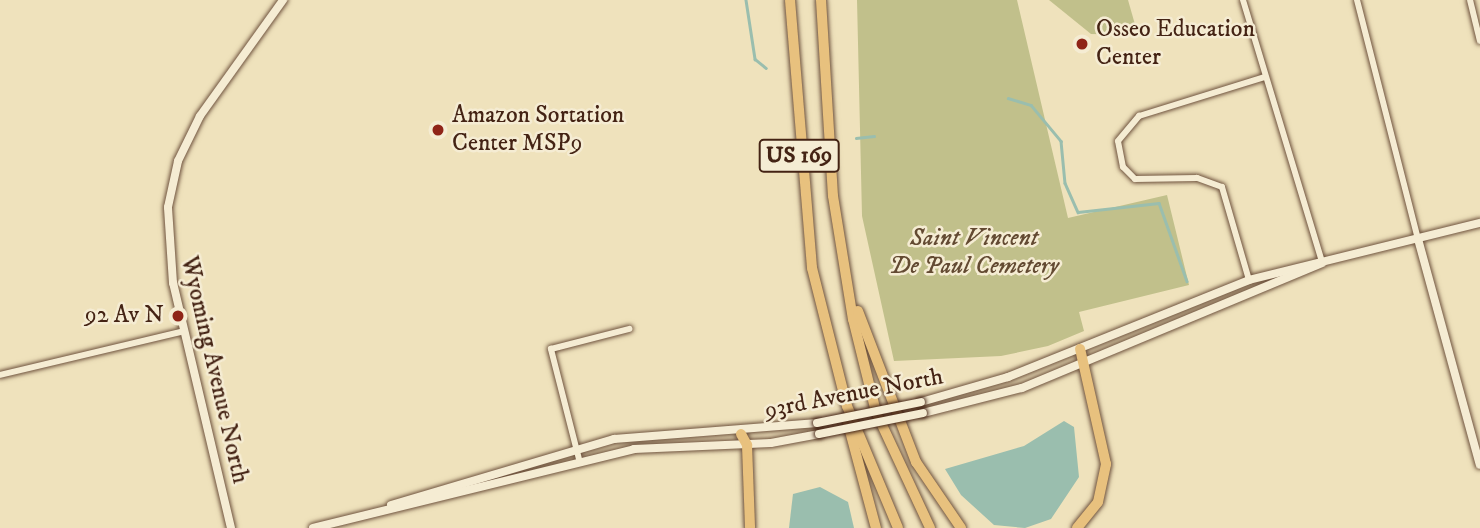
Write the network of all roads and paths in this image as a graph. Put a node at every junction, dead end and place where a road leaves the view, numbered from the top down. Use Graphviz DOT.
graph roads {
  1 [pos="283,0"];
  2 [pos="790,0"];
  3 [pos="821,0"];
  4 [pos="1243,0"];
  5 [pos="1357,0"];
  6 [pos="1471,0"];
  7 [pos="1480,41"];
  8 [pos="1265,77"];
  9 [pos="1480,223"];
  10 [pos="1418,239"];
  11 [pos="841,261"];
  12 [pos="1322,262"];
  13 [pos="1249,280"];
  14 [pos="629,329"];
  15 [pos="184,331"];
  16 [pos="1080,349"];
  17 [pos="1084,363"];
  18 [pos="0,374"];
  19 [pos="841,386"];
  20 [pos="741,433"];
  21 [pos="747,445"];
  22 [pos="576,448"];
  23 [pos="580,463"];
  24 [pos="1480,465"];
  25 [pos="380,510"];
  26 [pos="231,528"];
  27 [pos="313,528"];
  28 [pos="750,528"];
  29 [pos="876,528"];
  30 [pos="898,528"];
  31 [pos="930,528"];
  32 [pos="961,528"];
  33 [pos="1077,528"];
  1 -- 15 [label="street, Wyoming Avenue North"];
  2 -- 19 [label="highway, US 169"];
  3 -- 11 [label="highway, US 169"];
  4 -- 8 [label="street"];
  5 -- 10 [label="street"];
  6 -- 7 [label="street"];
  8 -- 12 [label="street"];
  8 -- 13 [label="street"];
  9 -- 10 [label="street, 93rd Avenue North"];
  10 -- 12 [label="street, 93rd Avenue North"];
  10 -- 24 [label="street"];
  11 -- 31 [label="highway, US 169"];
  11 -- 32 [label="highway"];
  12 -- 13 [label="street, 93rd Avenue North"];
  12 -- 17 [label="street, 93rd Avenue North"];
  13 -- 16 [label="street, 93rd Avenue North"];
  14 -- 22 [label="street"];
  15 -- 18 [label="street"];
  15 -- 26 [label="street, Wyoming Avenue North"];
  16 -- 17 [label="highway"];
  16 -- 20 [label="street, 93rd Avenue North, bridge"];
  17 -- 21 [label="street, 93rd Avenue North, bridge"];
  17 -- 33 [label="highway"];
  19 -- 29 [label="highway"];
  19 -- 30 [label="highway, US 169"];
  20 -- 21 [label="highway"];
  20 -- 22 [label="street, 93rd Avenue North"];
  21 -- 23 [label="street, 93rd Avenue North"];
  21 -- 28 [label="highway"];
  22 -- 23 [label="street"];
  22 -- 25 [label="street, 93rd Avenue North"];
  23 -- 25 [label="street, 93rd Avenue North"];
  25 -- 27 [label="street, 93rd Avenue North"];
}
